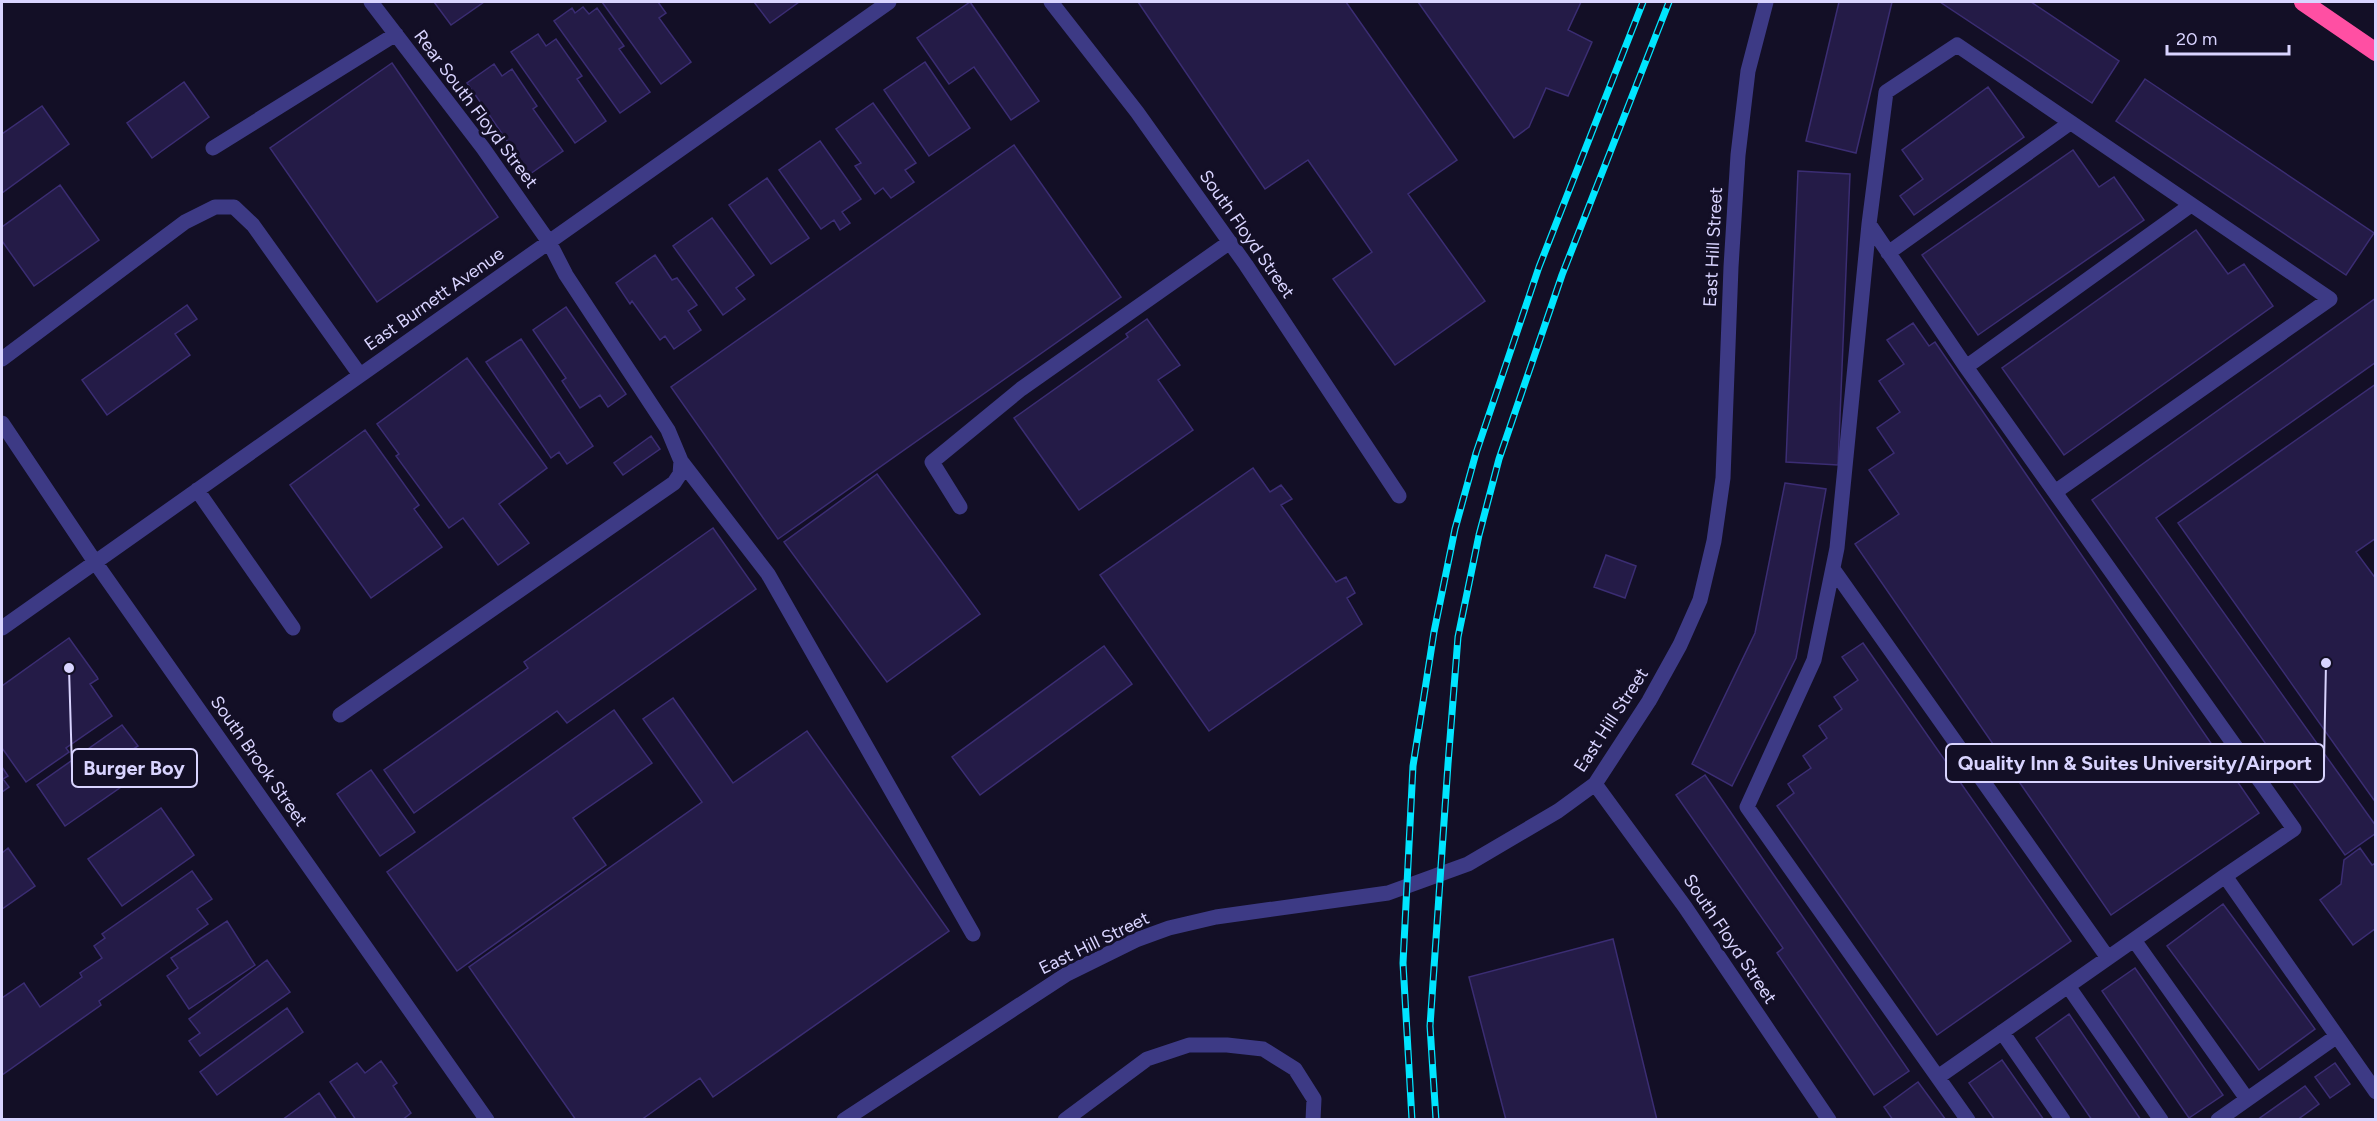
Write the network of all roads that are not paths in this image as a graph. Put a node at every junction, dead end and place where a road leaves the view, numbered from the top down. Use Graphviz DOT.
graph roads {
  1 [pos="370,2"];
  2 [pos="889,2"];
  3 [pos="1051,2"];
  4 [pos="1766,2"];
  5 [pos="2303,2"];
  6 [pos="396,34"];
  7 [pos="2376,52"];
  8 [pos="2070,123"];
  9 [pos="213,148"];
  10 [pos="2191,205"];
  11 [pos="1869,224"];
  12 [pos="549,242"];
  13 [pos="1230,242"];
  14 [pos="1888,253"];
  15 [pos="2,359"];
  16 [pos="1966,367"];
  17 [pos="360,375"];
  18 [pos="2,423"];
  19 [pos="681,461"];
  20 [pos="197,490"];
  21 [pos="2055,492"];
  22 [pos="1399,496"];
  23 [pos="960,507"];
  24 [pos="95,562"];
  25 [pos="1833,569"];
  26 [pos="2,628"];
  27 [pos="293,628"];
  28 [pos="340,715"];
  29 [pos="1595,784"];
  30 [pos="2225,876"];
  31 [pos="973,934"];
  32 [pos="2134,940"];
  33 [pos="2108,958"];
  34 [pos="2068,986"];
  35 [pos="2002,1032"];
  36 [pos="2337,1036"];
  37 [pos="1938,1077"];
  38 [pos="2376,1092"];
  39 [pos="2247,1099"];
  40 [pos="487,1119"];
  41 [pos="844,1119"];
  42 [pos="1065,1119"];
  43 [pos="1313,1119"];
  44 [pos="1829,1119"];
  45 [pos="1968,1119"];
  46 [pos="2063,1119"];
  47 [pos="2162,1119"];
  48 [pos="2218,1119"];
  1 -- 6 [label="street, Rear South Floyd Street"];
  2 -- 12 [label="street, East Burnett Avenue"];
  3 -- 13 [label="street, South Floyd Street"];
  4 -- 29 [label="street, East Hill Street"];
  5 -- 7 [label="highway"];
  6 -- 9 [label="street"];
  6 -- 12 [label="street, Rear South Floyd Street"];
  8 -- 10 [label="street"];
  8 -- 11 [label="street"];
  8 -- 14 [label="street"];
  10 -- 16 [label="street"];
  10 -- 21 [label="street"];
  11 -- 14 [label="street"];
  11 -- 25 [label="street"];
  12 -- 17 [label="street, East Burnett Avenue"];
  12 -- 19 [label="street, Rear South Floyd Street"];
  13 -- 22 [label="street, South Floyd Street"];
  13 -- 23 [label="street"];
  14 -- 16 [label="street"];
  15 -- 17 [label="street"];
  16 -- 21 [label="street"];
  17 -- 20 [label="street, East Burnett Avenue"];
  18 -- 24 [label="street, South Brook Street"];
  19 -- 28 [label="street"];
  19 -- 31 [label="street, Rear South Floyd Street"];
  20 -- 24 [label="street, East Burnett Avenue"];
  20 -- 27 [label="street"];
  21 -- 30 [label="street"];
  24 -- 26 [label="street, East Burnett Avenue"];
  24 -- 40 [label="street, South Brook Street"];
  25 -- 33 [label="street"];
  25 -- 37 [label="street"];
  29 -- 41 [label="street, East Hill Street"];
  29 -- 44 [label="street, South Floyd Street"];
  30 -- 32 [label="street"];
  30 -- 36 [label="street"];
  32 -- 33 [label="street"];
  32 -- 39 [label="street"];
  33 -- 34 [label="street"];
  34 -- 35 [label="street"];
  34 -- 47 [label="street"];
  35 -- 37 [label="street"];
  35 -- 46 [label="street"];
  36 -- 38 [label="street"];
  36 -- 39 [label="street"];
  37 -- 45 [label="street"];
  39 -- 48 [label="street"];
  42 -- 43 [label="street"];
}
